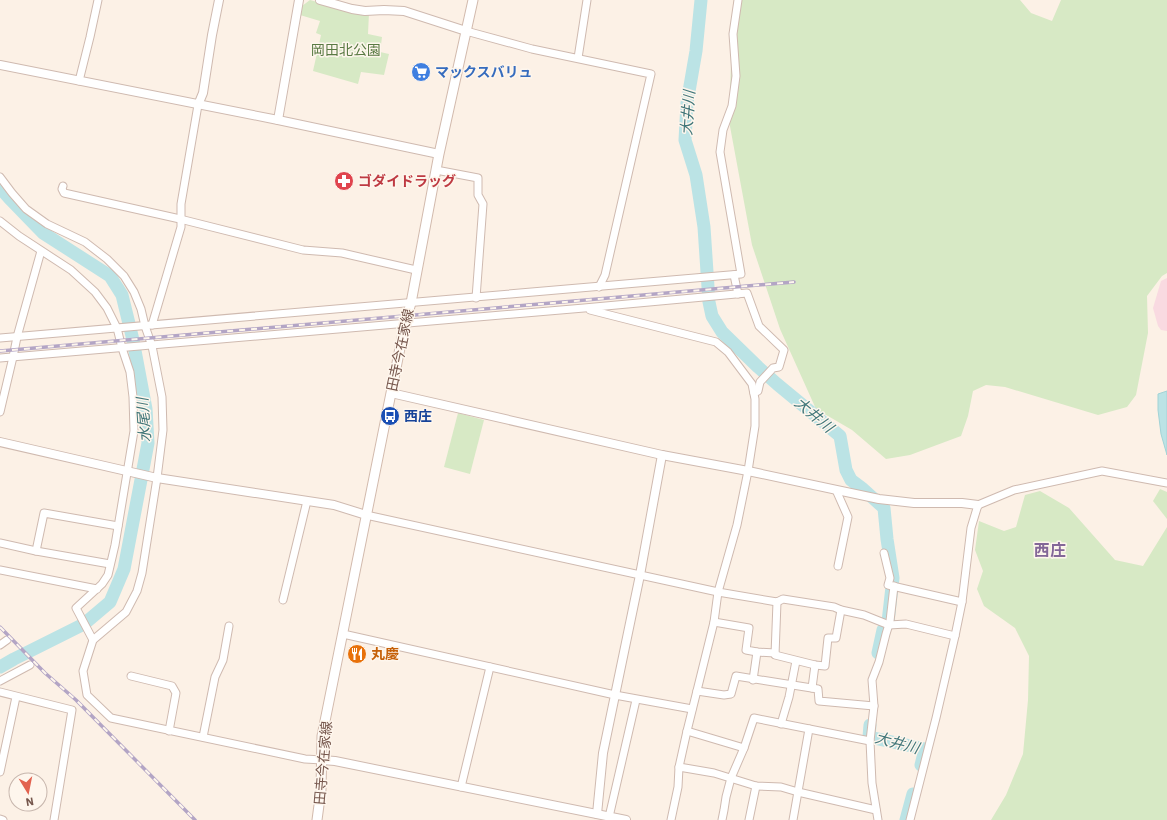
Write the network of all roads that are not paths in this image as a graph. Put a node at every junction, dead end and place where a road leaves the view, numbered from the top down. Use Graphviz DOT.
graph roads {
  1 [pos="98,0"];
  2 [pos="219,0"];
  3 [pos="298,0"];
  4 [pos="320,0"];
  5 [pos="473,0"];
  6 [pos="587,0"];
  7 [pos="738,0"];
  8 [pos="466,31"];
  9 [pos="578,58"];
  10 [pos="0,65"];
  11 [pos="79,81"];
  12 [pos="198,105"];
  13 [pos="278,120"];
  14 [pos="439,154"];
  15 [pos="436,170"];
  16 [pos="0,177"];
  17 [pos="62,186"];
  18 [pos="180,219"];
  19 [pos="0,221"];
  20 [pos="41,251"];
  21 [pos="416,270"];
  22 [pos="734,275"];
  23 [pos="599,287"];
  24 [pos="738,294"];
  25 [pos="476,298"];
  26 [pos="411,303"];
  27 [pos="584,308"];
  28 [pos="405,323"];
  29 [pos="149,325"];
  30 [pos="117,328"];
  31 [pos="16,337"];
  32 [pos="0,338"];
  33 [pos="152,346"];
  34 [pos="122,348"];
  35 [pos="13,357"];
  36 [pos="0,358"];
  37 [pos="391,393"];
  38 [pos="754,393"];
  39 [pos="0,412"];
  40 [pos="0,442"];
  41 [pos="662,455"];
  42 [pos="127,470"];
  43 [pos="748,471"];
  44 [pos="157,478"];
  45 [pos="1167,483"];
  46 [pos="836,490"];
  47 [pos="307,501"];
  48 [pos="978,505"];
  49 [pos="366,515"];
  50 [pos="118,526"];
  51 [pos="0,543"];
  52 [pos="36,551"];
  53 [pos="884,553"];
  54 [pos="110,564"];
  55 [pos="838,566"];
  56 [pos="0,570"];
  57 [pos="640,575"];
  58 [pos="894,586"];
  59 [pos="97,589"];
  60 [pos="718,592"];
  61 [pos="282,600"];
  62 [pos="777,602"];
  63 [pos="962,602"];
  64 [pos="841,610"];
  65 [pos="714,622"];
  66 [pos="889,625"];
  67 [pos="229,626"];
  68 [pos="343,634"];
  69 [pos="955,636"];
  70 [pos="93,640"];
  71 [pos="757,652"];
  72 [pos="775,653"];
  73 [pos="796,661"];
  74 [pos="30,665"];
  75 [pos="814,665"];
  76 [pos="490,667"];
  77 [pos="131,676"];
  78 [pos="753,680"];
  79 [pos="0,681"];
  80 [pos="792,685"];
  81 [pos="812,688"];
  82 [pos="697,690"];
  83 [pos="0,692"];
  84 [pos="615,695"];
  85 [pos="16,697"];
  86 [pos="636,700"];
  87 [pos="874,706"];
  88 [pos="692,709"];
  89 [pos="781,724"];
  90 [pos="810,729"];
  91 [pos="169,730"];
  92 [pos="687,731"];
  93 [pos="203,737"];
  94 [pos="870,741"];
  95 [pos="3,747"];
  96 [pos="744,748"];
  97 [pos="322,760"];
  98 [pos="679,767"];
  99 [pos="0,772"];
  100 [pos="731,778"];
  101 [pos="756,786"];
  102 [pos="461,787"];
  103 [pos="798,792"];
  104 [pos="876,810"];
  105 [pos="596,817"];
  106 [pos="609,817"];
  107 [pos="0,819"];
  108 [pos="3,820"];
  109 [pos="54,820"];
  110 [pos="317,820"];
  111 [pos="626,820"];
  112 [pos="670,820"];
  113 [pos="722,820"];
  114 [pos="749,820"];
  115 [pos="793,820"];
  116 [pos="878,820"];
  117 [pos="910,820"];
  1 -- 11 [label="street"];
  2 -- 12 [label="street"];
  3 -- 13 [label="street"];
  4 -- 8 [label="street"];
  5 -- 8 [label="main road, 田寺今在家線"];
  6 -- 9 [label="street"];
  7 -- 22 [label="street"];
  8 -- 9 [label="street"];
  8 -- 14 [label="main road, 田寺今在家線"];
  9 -- 23 [label="street"];
  10 -- 11 [label="street"];
  11 -- 12 [label="street"];
  12 -- 13 [label="street"];
  12 -- 18 [label="street"];
  13 -- 14 [label="street"];
  14 -- 15 [label="main road, 田寺今在家線"];
  15 -- 21 [label="main road, 田寺今在家線"];
  15 -- 25 [label="street"];
  16 -- 29 [label="street"];
  17 -- 18 [label="street"];
  18 -- 21 [label="street"];
  18 -- 29 [label="street"];
  19 -- 20 [label="street"];
  20 -- 30 [label="street"];
  20 -- 31 [label="street"];
  21 -- 26 [label="main road, 田寺今在家線"];
  22 -- 23 [label="street"];
  22 -- 24 [label="street"];
  23 -- 25 [label="street"];
  24 -- 27 [label="street"];
  24 -- 38 [label="street"];
  25 -- 26 [label="street"];
  26 -- 28 [label="main road, 田寺今在家線"];
  26 -- 29 [label="street"];
  27 -- 28 [label="street"];
  27 -- 38 [label="street"];
  28 -- 33 [label="street"];
  28 -- 37 [label="main road, 田寺今在家線"];
  29 -- 30 [label="street"];
  29 -- 33 [label="street"];
  30 -- 31 [label="street"];
  30 -- 34 [label="street"];
  31 -- 32 [label="street"];
  31 -- 35 [label="street"];
  33 -- 34 [label="street"];
  33 -- 44 [label="street"];
  34 -- 35 [label="street"];
  34 -- 42 [label="street"];
  35 -- 36 [label="street"];
  35 -- 39 [label="street"];
  37 -- 41 [label="street"];
  37 -- 49 [label="main road, 田寺今在家線"];
  38 -- 43 [label="street"];
  40 -- 42 [label="street"];
  41 -- 43 [label="street"];
  41 -- 57 [label="street"];
  42 -- 44 [label="street"];
  42 -- 50 [label="street"];
  43 -- 46 [label="street"];
  43 -- 60 [label="street"];
  44 -- 47 [label="street"];
  44 -- 70 [label="street"];
  45 -- 48 [label="street"];
  46 -- 48 [label="street"];
  46 -- 55 [label="street"];
  47 -- 49 [label="street"];
  47 -- 61 [label="street"];
  48 -- 63 [label="street"];
  49 -- 57 [label="street"];
  49 -- 68 [label="main road, 田寺今在家線"];
  50 -- 52 [label="street"];
  50 -- 54 [label="street"];
  51 -- 52 [label="street"];
  52 -- 54 [label="street"];
  53 -- 58 [label="street"];
  54 -- 59 [label="street"];
  56 -- 59 [label="street"];
  57 -- 60 [label="street"];
  57 -- 84 [label="street"];
  58 -- 63 [label="street"];
  58 -- 66 [label="street"];
  59 -- 70 [label="street"];
  60 -- 62 [label="street"];
  60 -- 65 [label="street"];
  62 -- 64 [label="street"];
  62 -- 72 [label="street"];
  63 -- 69 [label="street"];
  64 -- 66 [label="street"];
  64 -- 75 [label="street"];
  65 -- 71 [label="street"];
  65 -- 82 [label="street"];
  66 -- 69 [label="street"];
  66 -- 87 [label="street"];
  67 -- 93 [label="street"];
  68 -- 76 [label="street"];
  68 -- 97 [label="main road, 田寺今在家線"];
  69 -- 117 [label="street"];
  70 -- 91 [label="street"];
  71 -- 72 [label="street"];
  71 -- 78 [label="street"];
  72 -- 73 [label="street"];
  73 -- 75 [label="street"];
  73 -- 80 [label="street"];
  74 -- 79 [label="street"];
  75 -- 81 [label="street"];
  76 -- 84 [label="street"];
  76 -- 102 [label="street"];
  77 -- 91 [label="street"];
  78 -- 80 [label="street"];
  78 -- 82 [label="street"];
  80 -- 81 [label="street"];
  80 -- 89 [label="street"];
  81 -- 87 [label="street"];
  82 -- 88 [label="street"];
  83 -- 85 [label="street"];
  84 -- 86 [label="street"];
  84 -- 105 [label="street"];
  85 -- 95 [label="street"];
  85 -- 109 [label="street"];
  86 -- 88 [label="street"];
  86 -- 106 [label="street"];
  87 -- 94 [label="street"];
  88 -- 92 [label="street"];
  89 -- 90 [label="street"];
  89 -- 96 [label="street"];
  90 -- 94 [label="street"];
  90 -- 103 [label="street"];
  91 -- 93 [label="street"];
  92 -- 96 [label="street"];
  92 -- 98 [label="street"];
  93 -- 97 [label="street"];
  94 -- 104 [label="street"];
  95 -- 99 [label="street"];
  96 -- 100 [label="street"];
  97 -- 102 [label="street"];
  97 -- 110 [label="main road, 田寺今在家線"];
  98 -- 100 [label="street"];
  98 -- 112 [label="street"];
  100 -- 101 [label="street"];
  100 -- 113 [label="street"];
  101 -- 103 [label="street"];
  101 -- 114 [label="street"];
  102 -- 105 [label="street"];
  103 -- 104 [label="street"];
  103 -- 115 [label="street"];
  104 -- 116 [label="street"];
  105 -- 106 [label="street"];
  106 -- 111 [label="street"];
  107 -- 108 [label="street"];
}
